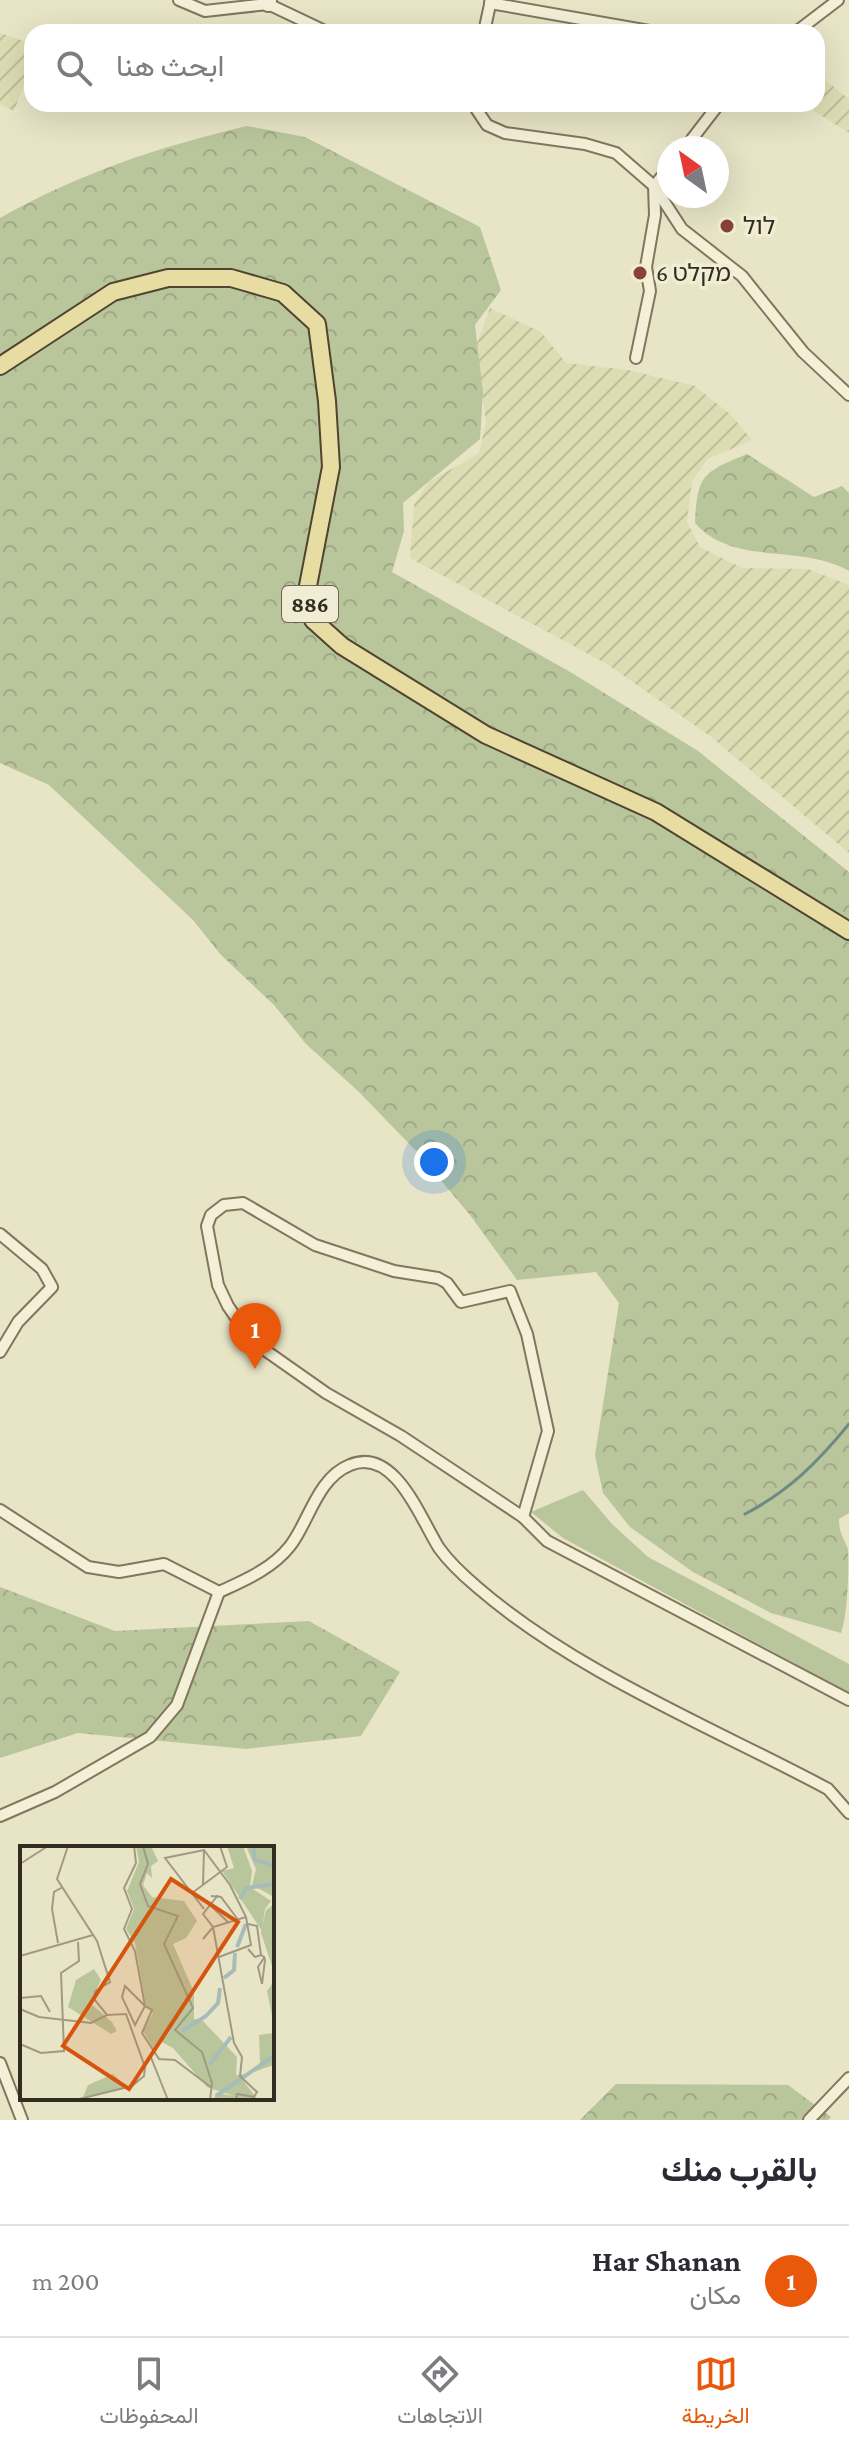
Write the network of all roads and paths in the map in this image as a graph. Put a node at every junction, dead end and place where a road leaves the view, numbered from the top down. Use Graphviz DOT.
graph roads {
  1 [pos="179,0"];
  2 [pos="838,0"];
  3 [pos="269,2"];
  4 [pos="490,2"];
  5 [pos="312,24"];
  6 [pos="486,24"];
  7 [pos="611,24"];
  8 [pos="806,24"];
  9 [pos="478,112"];
  10 [pos="713,112"];
  11 [pos="694,136"];
  12 [pos="657,182"];
  13 [pos="654,186"];
  14 [pos="636,358"];
  15 [pos="0,366"];
  16 [pos="849,395"];
  17 [pos="849,931"];
  18 [pos="0,1234"];
  19 [pos="0,1352"];
  20 [pos="0,1510"];
  21 [pos="523,1517"];
  22 [pos="219,1592"];
  23 [pos="849,1700"];
  24 [pos="849,1813"];
  25 [pos="0,1816"];
  26 [pos="0,2063"];
  27 [pos="849,2078"];
  28 [pos="22,2120"];
  29 [pos="809,2120"];
  1 -- 3 [label="street"];
  2 -- 8 [label="street"];
  3 -- 5 [label="street"];
  4 -- 6 [label="street"];
  4 -- 7 [label="street"];
  9 -- 13 [label="street"];
  10 -- 11 [label="street"];
  12 -- 13 [label="street"];
  13 -- 14 [label="street"];
  13 -- 16 [label="street"];
  15 -- 17 [label="main road, 886"];
  18 -- 19 [label="street"];
  20 -- 22 [label="street"];
  21 -- 21 [label="street"];
  21 -- 23 [label="street"];
  22 -- 24 [label="street"];
  22 -- 25 [label="street"];
  26 -- 28 [label="street"];
  27 -- 29 [label="street"];
}
